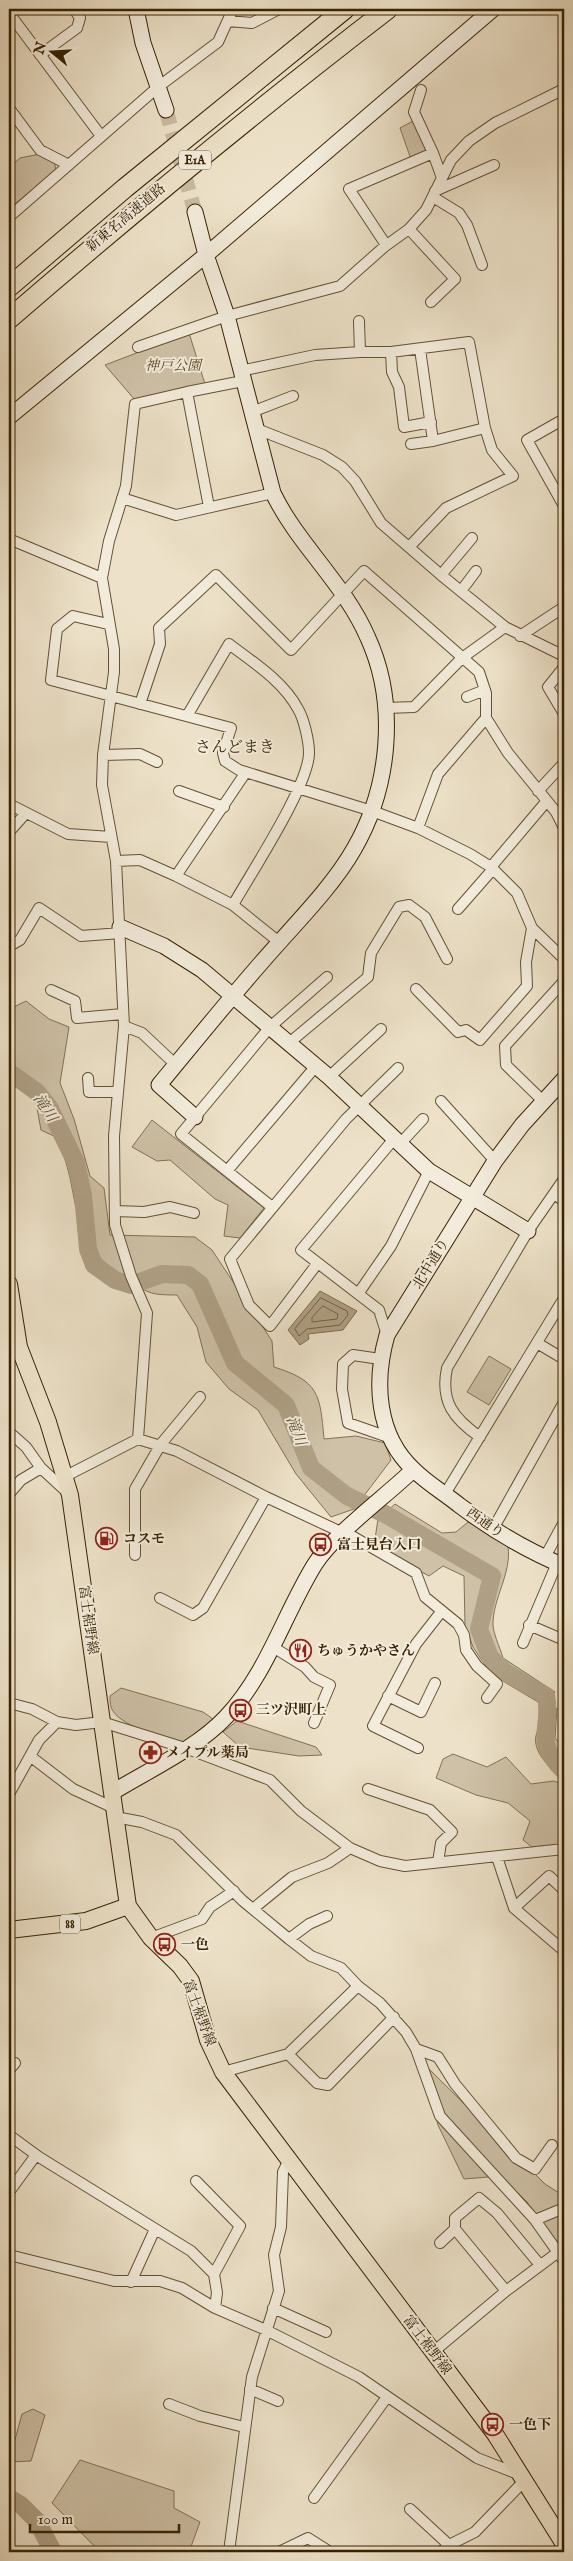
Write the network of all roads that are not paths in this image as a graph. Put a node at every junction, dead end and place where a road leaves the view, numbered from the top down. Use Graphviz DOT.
graph roads {
  1 [pos="74,9"];
  2 [pos="136,9"];
  3 [pos="233,9"];
  4 [pos="279,9"];
  5 [pos="345,9"];
  6 [pos="388,9"];
  7 [pos="493,9"];
  8 [pos="9,13"];
  9 [pos="228,21"];
  10 [pos="40,55"];
  11 [pos="158,87"];
  12 [pos="564,89"];
  13 [pos="421,90"];
  14 [pos="9,108"];
  15 [pos="166,110"];
  16 [pos="101,136"];
  17 [pos="433,153"];
  18 [pos="69,165"];
  19 [pos="494,165"];
  20 [pos="442,178"];
  21 [pos="434,194"];
  22 [pos="195,212"];
  23 [pos="9,217"];
  24 [pos="409,229"];
  25 [pos="386,246"];
  26 [pos="206,255"];
  27 [pos="482,265"];
  28 [pos="9,287"];
  29 [pos="431,302"];
  30 [pos="227,316"];
  31 [pos="9,319"];
  32 [pos="360,321"];
  33 [pos="138,347"];
  34 [pos="420,349"];
  35 [pos="360,352"];
  36 [pos="391,352"];
  37 [pos="242,376"];
  38 [pos="187,392"];
  39 [pos="293,396"];
  40 [pos="252,412"];
  41 [pos="9,417"];
  42 [pos="564,419"];
  43 [pos="431,422"];
  44 [pos="485,428"];
  45 [pos="257,429"];
  46 [pos="433,441"];
  47 [pos="410,444"];
  48 [pos="273,492"];
  49 [pos="122,498"];
  50 [pos="564,506"];
  51 [pos="209,507"];
  52 [pos="472,538"];
  53 [pos="9,540"];
  54 [pos="410,546"];
  55 [pos="476,571"];
  56 [pos="441,574"];
  57 [pos="102,578"];
  58 [pos="461,591"];
  59 [pos="342,593"];
  60 [pos="564,607"];
  61 [pos="108,624"];
  62 [pos="505,627"];
  63 [pos="520,636"];
  64 [pos="564,656"];
  65 [pos="462,658"];
  66 [pos="564,667"];
  67 [pos="485,690"];
  68 [pos="112,696"];
  69 [pos="468,697"];
  70 [pos="140,704"];
  71 [pos="386,708"];
  72 [pos="564,714"];
  73 [pos="187,716"];
  74 [pos="486,718"];
  75 [pos="103,755"];
  76 [pos="157,762"];
  77 [pos="564,763"];
  78 [pos="246,772"];
  79 [pos="299,788"];
  80 [pos="538,790"];
  81 [pos="179,792"];
  82 [pos="546,802"];
  83 [pos="9,804"];
  84 [pos="224,808"];
  85 [pos="372,811"];
  86 [pos="26,813"];
  87 [pos="418,828"];
  88 [pos="564,828"];
  89 [pos="9,832"];
  90 [pos="111,837"];
  91 [pos="116,861"];
  92 [pos="492,868"];
  93 [pos="176,876"];
  94 [pos="233,905"];
  95 [pos="458,909"];
  96 [pos="532,928"];
  97 [pos="120,930"];
  98 [pos="9,940"];
  99 [pos="278,942"];
  100 [pos="447,959"];
  101 [pos="564,959"];
  102 [pos="327,977"];
  103 [pos="564,981"];
  104 [pos="416,989"];
  105 [pos="51,990"];
  106 [pos="232,996"];
  107 [pos="123,1014"];
  108 [pos="124,1026"];
  109 [pos="270,1027"];
  110 [pos="381,1029"];
  111 [pos="289,1043"];
  112 [pos="176,1065"];
  113 [pos="316,1066"];
  114 [pos="398,1068"];
  115 [pos="329,1077"];
  116 [pos="88,1078"];
  117 [pos="564,1079"];
  118 [pos="118,1092"];
  119 [pos="441,1101"];
  120 [pos="543,1101"];
  121 [pos="359,1104"];
  122 [pos="195,1117"];
  123 [pos="423,1118"];
  124 [pos="396,1142"];
  125 [pos="494,1161"];
  126 [pos="227,1171"];
  127 [pos="429,1171"];
  128 [pos="564,1179"];
  129 [pos="554,1194"];
  130 [pos="472,1196"];
  131 [pos="564,1201"];
  132 [pos="272,1207"];
  133 [pos="115,1211"];
  134 [pos="194,1213"];
  135 [pos="528,1231"];
  136 [pos="317,1264"];
  137 [pos="9,1284"];
  138 [pos="358,1294"];
  139 [pos="564,1298"];
  140 [pos="387,1335"];
  141 [pos="537,1342"];
  142 [pos="564,1359"];
  143 [pos="380,1360"];
  144 [pos="200,1397"];
  145 [pos="564,1402"];
  146 [pos="9,1432"];
  147 [pos="480,1436"];
  148 [pos="391,1438"];
  149 [pos="138,1439"];
  150 [pos="161,1444"];
  151 [pos="42,1468"];
  152 [pos="413,1470"];
  153 [pos="64,1477"];
  154 [pos="9,1494"];
  155 [pos="70,1494"];
  156 [pos="445,1494"];
  157 [pos="266,1497"];
  158 [pos="564,1522"];
  159 [pos="493,1529"];
  160 [pos="346,1531"];
  161 [pos="135,1555"];
  162 [pos="555,1562"];
  163 [pos="160,1598"];
  164 [pos="441,1612"];
  165 [pos="529,1625"];
  166 [pos="564,1640"];
  167 [pos="523,1642"];
  168 [pos="273,1647"];
  169 [pos="435,1683"];
  170 [pos="388,1696"];
  171 [pos="487,1698"];
  172 [pos="9,1703"];
  173 [pos="57,1722"];
  174 [pos="102,1722"];
  175 [pos="314,1723"];
  176 [pos="186,1748"];
  177 [pos="418,1748"];
  178 [pos="30,1756"];
  179 [pos="368,1788"];
  180 [pos="9,1794"];
  181 [pos="114,1806"];
  182 [pos="350,1848"];
  183 [pos="564,1849"];
  184 [pos="497,1857"];
  185 [pos="438,1862"];
  186 [pos="564,1890"];
  187 [pos="234,1891"];
  188 [pos="128,1906"];
  189 [pos="254,1908"];
  190 [pos="514,1908"];
  191 [pos="327,1916"];
  192 [pos="9,1930"];
  193 [pos="151,1938"];
  194 [pos="289,1939"];
  195 [pos="564,1951"];
  196 [pos="358,1986"];
  197 [pos="394,2017"];
  198 [pos="416,2049"];
  199 [pos="288,2054"];
  200 [pos="223,2072"];
  201 [pos="9,2135"];
  202 [pos="552,2145"];
  203 [pos="36,2155"];
  204 [pos="289,2160"];
  205 [pos="196,2181"];
  206 [pos="9,2192"];
  207 [pos="564,2208"];
  208 [pos="534,2220"];
  209 [pos="155,2229"];
  210 [pos="455,2230"];
  211 [pos="440,2243"];
  212 [pos="9,2256"];
  213 [pos="561,2257"];
  214 [pos="540,2265"];
  215 [pos="214,2274"];
  216 [pos="131,2282"];
  217 [pos="506,2291"];
  218 [pos="215,2308"];
  219 [pos="273,2308"];
  220 [pos="266,2330"];
  221 [pos="326,2332"];
  222 [pos="432,2353"];
  223 [pos="250,2389"];
  224 [pos="387,2397"];
  225 [pos="278,2401"];
  226 [pos="169,2404"];
  227 [pos="244,2427"];
  228 [pos="524,2478"];
  229 [pos="314,2498"];
  230 [pos="410,2509"];
  231 [pos="563,2540"];
  232 [pos="445,2549"];
  233 [pos="229,2552"];
  234 [pos="279,2552"];
  235 [pos="330,2552"];
  1 -- 10 [label="street"];
  2 -- 11 [label="street"];
  3 -- 9 [label="street"];
  4 -- 9 [label="street"];
  5 -- 28 [label="highway, 新東名高速道路 / E1A"];
  6 -- 31 [label="highway, 新東名高速道路 / E1A"];
  7 -- 26 [label="street"];
  8 -- 10 [label="street"];
  9 -- 11 [label="street"];
  10 -- 16 [label="street"];
  11 -- 15 [label="street"];
  11 -- 16 [label="street"];
  12 -- 20 [label="street"];
  13 -- 17 [label="street"];
  14 -- 18 [label="street"];
  16 -- 18 [label="street"];
  17 -- 20 [label="street"];
  17 -- 25 [label="street"];
  18 -- 23 [label="street"];
  19 -- 21 [label="street"];
  20 -- 21 [label="street"];
  21 -- 24 [label="street"];
  21 -- 27 [label="street"];
  22 -- 26 [label="street"];
  24 -- 25 [label="street"];
  24 -- 29 [label="street"];
  25 -- 30 [label="street"];
  26 -- 30 [label="street"];
  26 -- 41 [label="street"];
  30 -- 33 [label="street"];
  30 -- 37 [label="street"];
  32 -- 35 [label="street"];
  34 -- 36 [label="street"];
  34 -- 43 [label="street"];
  34 -- 44 [label="street"];
  35 -- 36 [label="street"];
  35 -- 37 [label="street"];
  36 -- 43 [label="street"];
  37 -- 38 [label="street"];
  37 -- 40 [label="street"];
  38 -- 49 [label="street"];
  38 -- 51 [label="street"];
  39 -- 40 [label="street"];
  40 -- 45 [label="street"];
  42 -- 50 [label="street"];
  43 -- 46 [label="street"];
  44 -- 46 [label="street"];
  44 -- 54 [label="street"];
  45 -- 48 [label="street"];
  45 -- 54 [label="street"];
  46 -- 47 [label="street"];
  48 -- 51 [label="street"];
  48 -- 59 [label="street"];
  49 -- 51 [label="street"];
  49 -- 57 [label="street"];
  52 -- 56 [label="street"];
  53 -- 57 [label="street"];
  54 -- 56 [label="street"];
  55 -- 58 [label="street"];
  56 -- 58 [label="street"];
  57 -- 61 [label="street"];
  58 -- 62 [label="street"];
  59 -- 65 [label="street"];
  59 -- 70 [label="street"];
  59 -- 71 [label="street"];
  60 -- 63 [label="street"];
  61 -- 68 [label="street"];
  61 -- 68 [label="street"];
  62 -- 63 [label="street"];
  62 -- 65 [label="street"];
  63 -- 64 [label="street"];
  65 -- 67 [label="street"];
  65 -- 71 [label="street"];
  66 -- 72 [label="street"];
  67 -- 69 [label="street"];
  67 -- 74 [label="street"];
  68 -- 70 [label="street"];
  68 -- 75 [label="street"];
  70 -- 73 [label="street"];
  71 -- 85 [label="street"];
  73 -- 78 [label="street"];
  73 -- 79 [label="street"];
  74 -- 80 [label="street"];
  74 -- 87 [label="street"];
  75 -- 76 [label="street"];
  75 -- 90 [label="street"];
  77 -- 80 [label="street"];
  78 -- 79 [label="street"];
  78 -- 84 [label="street"];
  79 -- 85 [label="street"];
  79 -- 94 [label="street"];
  80 -- 82 [label="street"];
  81 -- 84 [label="street"];
  82 -- 88 [label="street"];
  82 -- 92 [label="street"];
  83 -- 86 [label="street"];
  84 -- 93 [label="street"];
  85 -- 87 [label="street"];
  85 -- 99 [label="street"];
  86 -- 89 [label="street"];
  86 -- 90 [label="street"];
  87 -- 92 [label="street"];
  90 -- 91 [label="street"];
  91 -- 93 [label="street"];
  91 -- 97 [label="street"];
  92 -- 95 [label="street"];
  92 -- 96 [label="street"];
  93 -- 94 [label="street"];
  94 -- 99 [label="street"];
  96 -- 101 [label="street"];
  96 -- 104 [label="street"];
  97 -- 98 [label="street"];
  97 -- 106 [label="street"];
  97 -- 107 [label="street"];
  99 -- 106 [label="street"];
  100 -- 111 [label="street"];
  102 -- 109 [label="street"];
  103 -- 120 [label="street"];
  105 -- 107 [label="street"];
  106 -- 109 [label="street"];
  106 -- 112 [label="street"];
  107 -- 108 [label="street"];
  108 -- 112 [label="street"];
  108 -- 118 [label="street"];
  109 -- 111 [label="street"];
  109 -- 122 [label="street"];
  110 -- 115 [label="street"];
  111 -- 113 [label="street"];
  112 -- 122 [label="street"];
  113 -- 115 [label="street"];
  113 -- 126 [label="street"];
  114 -- 121 [label="street"];
  115 -- 121 [label="street"];
  116 -- 118 [label="street"];
  117 -- 120 [label="street, 北中通り"];
  118 -- 133 [label="street"];
  119 -- 125 [label="street"];
  120 -- 125 [label="street, 北中通り"];
  121 -- 124 [label="street"];
  121 -- 132 [label="street"];
  122 -- 126 [label="street"];
  123 -- 124 [label="street"];
  124 -- 127 [label="street"];
  124 -- 136 [label="street"];
  125 -- 130 [label="street, 北中通り"];
  126 -- 132 [label="street"];
  127 -- 130 [label="street"];
  127 -- 138 [label="street"];
  128 -- 129 [label="street"];
  129 -- 131 [label="street"];
  129 -- 135 [label="street"];
  130 -- 135 [label="street"];
  130 -- 140 [label="street, 北中通り"];
  132 -- 136 [label="street"];
  133 -- 134 [label="street"];
  133 -- 149 [label="street"];
  135 -- 147 [label="street"];
  136 -- 138 [label="street"];
  137 -- 153 [label="main road, 富士裾野線"];
  138 -- 140 [label="street"];
  139 -- 141 [label="street"];
  140 -- 143 [label="street, 北中通り"];
  141 -- 142 [label="street"];
  141 -- 147 [label="street"];
  143 -- 148 [label="street, 北中通り"];
  143 -- 148 [label="street"];
  144 -- 150 [label="street"];
  145 -- 159 [label="street"];
  146 -- 151 [label="street"];
  147 -- 156 [label="street"];
  148 -- 152 [label="street, 北中通り"];
  149 -- 150 [label="street"];
  149 -- 153 [label="street"];
  150 -- 157 [label="street"];
  150 -- 161 [label="street"];
  151 -- 154 [label="street"];
  151 -- 155 [label="street"];
  152 -- 156 [label="street, 西通り"];
  152 -- 160 [label="street"];
  153 -- 155 [label="main road, 富士裾野線"];
  155 -- 174 [label="main road, 富士裾野線"];
  156 -- 159 [label="street, 西通り"];
  157 -- 160 [label="street"];
  157 -- 163 [label="street"];
  158 -- 162 [label="street"];
  159 -- 162 [label="street, 西通り"];
  160 -- 164 [label="street"];
  160 -- 168 [label="street"];
  162 -- 165 [label="street"];
  164 -- 170 [label="street"];
  164 -- 171 [label="street"];
  165 -- 166 [label="street"];
  165 -- 167 [label="street"];
  168 -- 175 [label="street"];
  168 -- 176 [label="street"];
  169 -- 170 [label="street"];
  170 -- 177 [label="street"];
  172 -- 173 [label="street"];
  173 -- 174 [label="street"];
  173 -- 178 [label="street"];
  174 -- 176 [label="street"];
  174 -- 181 [label="main road, 富士裾野線"];
  176 -- 181 [label="street"];
  176 -- 182 [label="street"];
  178 -- 180 [label="street"];
  178 -- 181 [label="street"];
  179 -- 185 [label="street"];
  181 -- 187 [label="street"];
  181 -- 188 [label="main road, 富士裾野線"];
  182 -- 185 [label="street"];
  182 -- 189 [label="street"];
  183 -- 184 [label="street"];
  184 -- 185 [label="street"];
  184 -- 190 [label="street"];
  186 -- 190 [label="street"];
  187 -- 189 [label="street"];
  187 -- 193 [label="street"];
  188 -- 192 [label="main road, 88"];
  188 -- 193 [label="main road, 富士裾野線"];
  189 -- 194 [label="street"];
  190 -- 195 [label="street"];
  191 -- 194 [label="street"];
  193 -- 200 [label="main road, 富士裾野線"];
  194 -- 196 [label="street"];
  196 -- 197 [label="street"];
  196 -- 199 [label="street"];
  197 -- 198 [label="street"];
  197 -- 199 [label="street"];
  198 -- 202 [label="street"];
  198 -- 208 [label="street"];
  199 -- 200 [label="street"];
  200 -- 204 [label="main road, 富士裾野線"];
  201 -- 203 [label="street"];
  203 -- 206 [label="street"];
  203 -- 209 [label="street"];
  204 -- 219 [label="street"];
  204 -- 222 [label="main road, 富士裾野線"];
  205 -- 215 [label="street"];
  207 -- 208 [label="street"];
  208 -- 213 [label="street"];
  209 -- 215 [label="street"];
  209 -- 216 [label="street"];
  210 -- 211 [label="street"];
  210 -- 214 [label="street"];
  210 -- 217 [label="street"];
  212 -- 216 [label="street"];
  213 -- 214 [label="street"];
  214 -- 217 [label="street"];
  215 -- 218 [label="street"];
  216 -- 218 [label="street"];
  217 -- 222 [label="street"];
  218 -- 220 [label="street"];
  219 -- 220 [label="street"];
  219 -- 221 [label="street"];
  220 -- 223 [label="street"];
  220 -- 224 [label="street"];
  222 -- 228 [label="main road, 富士裾野線"];
  223 -- 225 [label="street"];
  223 -- 227 [label="street"];
  224 -- 228 [label="street"];
  224 -- 229 [label="street"];
  226 -- 227 [label="street"];
  227 -- 233 [label="street"];
  228 -- 231 [label="main road, 富士裾野線"];
  228 -- 232 [label="street"];
  230 -- 232 [label="street"];
  234 -- 235 [label="street"];
}
